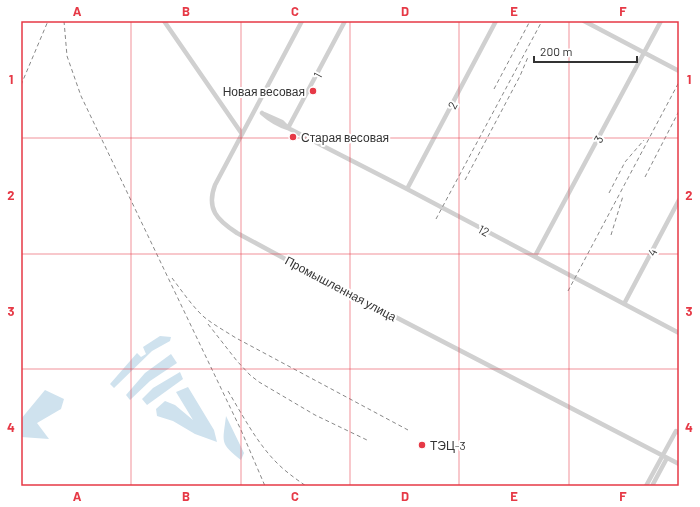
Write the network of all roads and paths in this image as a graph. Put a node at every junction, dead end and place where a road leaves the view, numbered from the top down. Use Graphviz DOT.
graph roads {
  1 [pos="164,21"];
  2 [pos="302,21"];
  3 [pos="345,21"];
  4 [pos="496,21"];
  5 [pos="584,21"];
  6 [pos="661,21"];
  7 [pos="644,53"];
  8 [pos="679,71"];
  9 [pos="255,109"];
  10 [pos="288,128"];
  11 [pos="242,134"];
  12 [pos="407,189"];
  13 [pos="679,200"];
  14 [pos="535,256"];
  15 [pos="624,304"];
  16 [pos="679,333"];
  17 [pos="679,433"];
  18 [pos="665,456"];
  19 [pos="679,464"];
  20 [pos="646,486"];
  21 [pos="652,486"];
  1 -- 11 [label="street"];
  2 -- 9 [label="street, Промышленная улица"];
  3 -- 10 [label="street, 1"];
  4 -- 12 [label="street, 2"];
  5 -- 7 [label="street"];
  6 -- 7 [label="street, 3"];
  7 -- 8 [label="street"];
  7 -- 14 [label="street, 3"];
  9 -- 10 [label="street, 12"];
  9 -- 11 [label="street, Промышленная улица"];
  10 -- 12 [label="street, 12"];
  11 -- 18 [label="street, Промышленная улица"];
  12 -- 14 [label="street, 12"];
  13 -- 15 [label="street, 4"];
  14 -- 15 [label="street, 12"];
  15 -- 16 [label="street, 12"];
  17 -- 18 [label="street"];
  18 -- 19 [label="street, Промышленная улица"];
  18 -- 20 [label="street"];
  18 -- 21 [label="street"];
}
